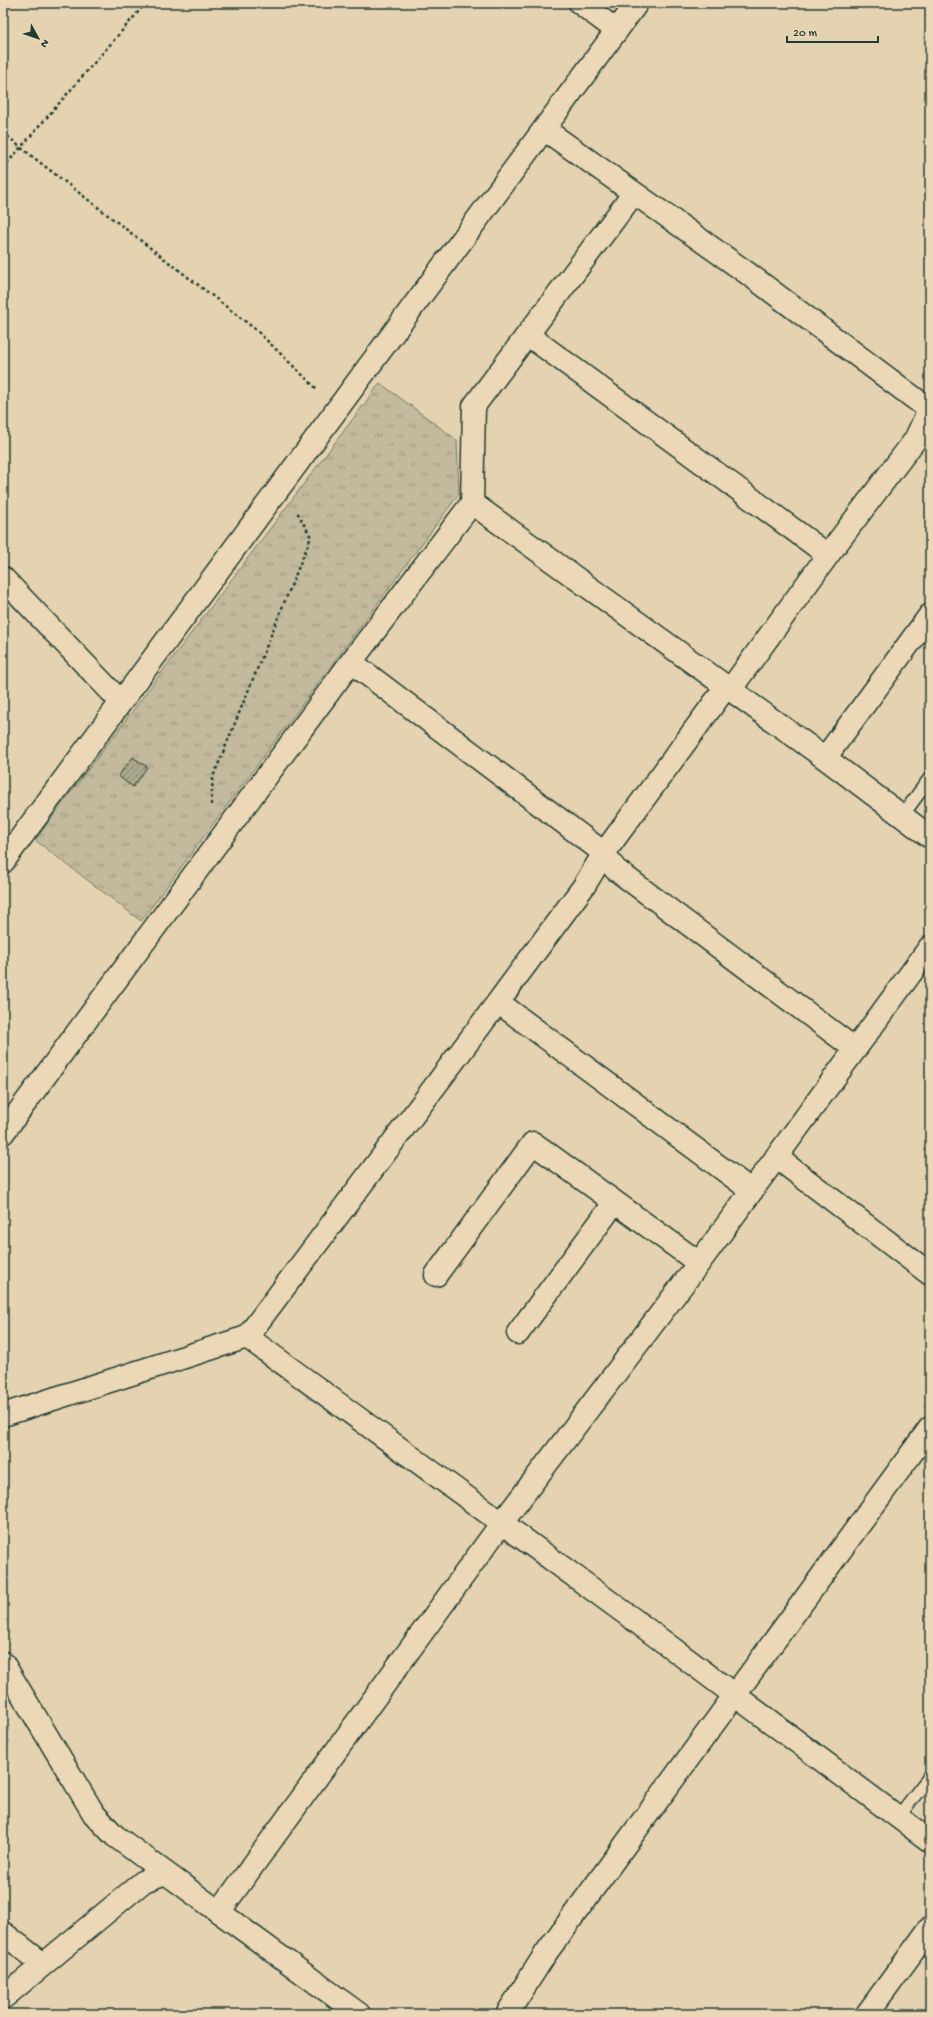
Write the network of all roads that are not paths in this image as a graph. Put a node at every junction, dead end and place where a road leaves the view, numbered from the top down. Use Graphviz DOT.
graph roads {
  1 [pos="580,3"];
  2 [pos="637,3"];
  3 [pos="616,30"];
  4 [pos="544,129"];
  5 [pos="634,193"];
  6 [pos="528,335"];
  7 [pos="930,410"];
  8 [pos="472,503"];
  9 [pos="828,555"];
  10 [pos="3,578"];
  11 [pos="930,615"];
  12 [pos="351,662"];
  13 [pos="728,689"];
  14 [pos="121,702"];
  15 [pos="825,758"];
  16 [pos="930,778"];
  17 [pos="902,816"];
  18 [pos="930,837"];
  19 [pos="604,853"];
  20 [pos="3,862"];
  21 [pos="930,947"];
  22 [pos="498,1002"];
  23 [pos="855,1049"];
  24 [pos="3,1133"];
  25 [pos="776,1157"];
  26 [pos="752,1191"];
  27 [pos="615,1202"];
  28 [pos="699,1263"];
  29 [pos="930,1274"];
  30 [pos="436,1275"];
  31 [pos="518,1333"];
  32 [pos="247,1337"];
  33 [pos="3,1415"];
  34 [pos="930,1428"];
  35 [pos="501,1524"];
  36 [pos="4,1666"];
  37 [pos="734,1696"];
  38 [pos="930,1776"];
  39 [pos="898,1817"];
  40 [pos="930,1841"];
  41 [pos="165,1874"];
  42 [pos="219,1912"];
  43 [pos="930,1928"];
  44 [pos="3,1933"];
  45 [pos="43,1964"];
  46 [pos="3,1998"];
  47 [pos="359,2014"];
  48 [pos="507,2014"];
  49 [pos="866,2014"];
  1 -- 3 [label="street"];
  2 -- 3 [label="street"];
  3 -- 4 [label="street"];
  4 -- 5 [label="street"];
  4 -- 14 [label="street"];
  5 -- 6 [label="street"];
  5 -- 7 [label="street"];
  6 -- 8 [label="street"];
  6 -- 9 [label="street"];
  7 -- 9 [label="street"];
  8 -- 12 [label="street"];
  8 -- 13 [label="street"];
  9 -- 13 [label="street"];
  10 -- 14 [label="street"];
  11 -- 15 [label="street"];
  12 -- 19 [label="street"];
  12 -- 24 [label="street"];
  13 -- 15 [label="street"];
  13 -- 19 [label="street"];
  14 -- 20 [label="street"];
  15 -- 17 [label="street"];
  16 -- 17 [label="lane"];
  17 -- 18 [label="street"];
  19 -- 22 [label="street"];
  19 -- 23 [label="street"];
  21 -- 23 [label="street"];
  22 -- 26 [label="street"];
  22 -- 32 [label="street"];
  23 -- 25 [label="street"];
  25 -- 26 [label="street"];
  25 -- 29 [label="street"];
  26 -- 28 [label="street"];
  27 -- 28 [label="street"];
  27 -- 30 [label="street"];
  27 -- 31 [label="street"];
  28 -- 35 [label="street"];
  32 -- 33 [label="street"];
  32 -- 35 [label="street"];
  34 -- 37 [label="street"];
  35 -- 37 [label="street"];
  35 -- 42 [label="street"];
  36 -- 41 [label="street"];
  37 -- 39 [label="street"];
  37 -- 48 [label="street"];
  38 -- 39 [label="lane"];
  39 -- 40 [label="street"];
  41 -- 42 [label="street"];
  41 -- 45 [label="street"];
  42 -- 47 [label="street"];
  43 -- 49 [label="street"];
  44 -- 45 [label="street"];
  45 -- 46 [label="street"];
}
